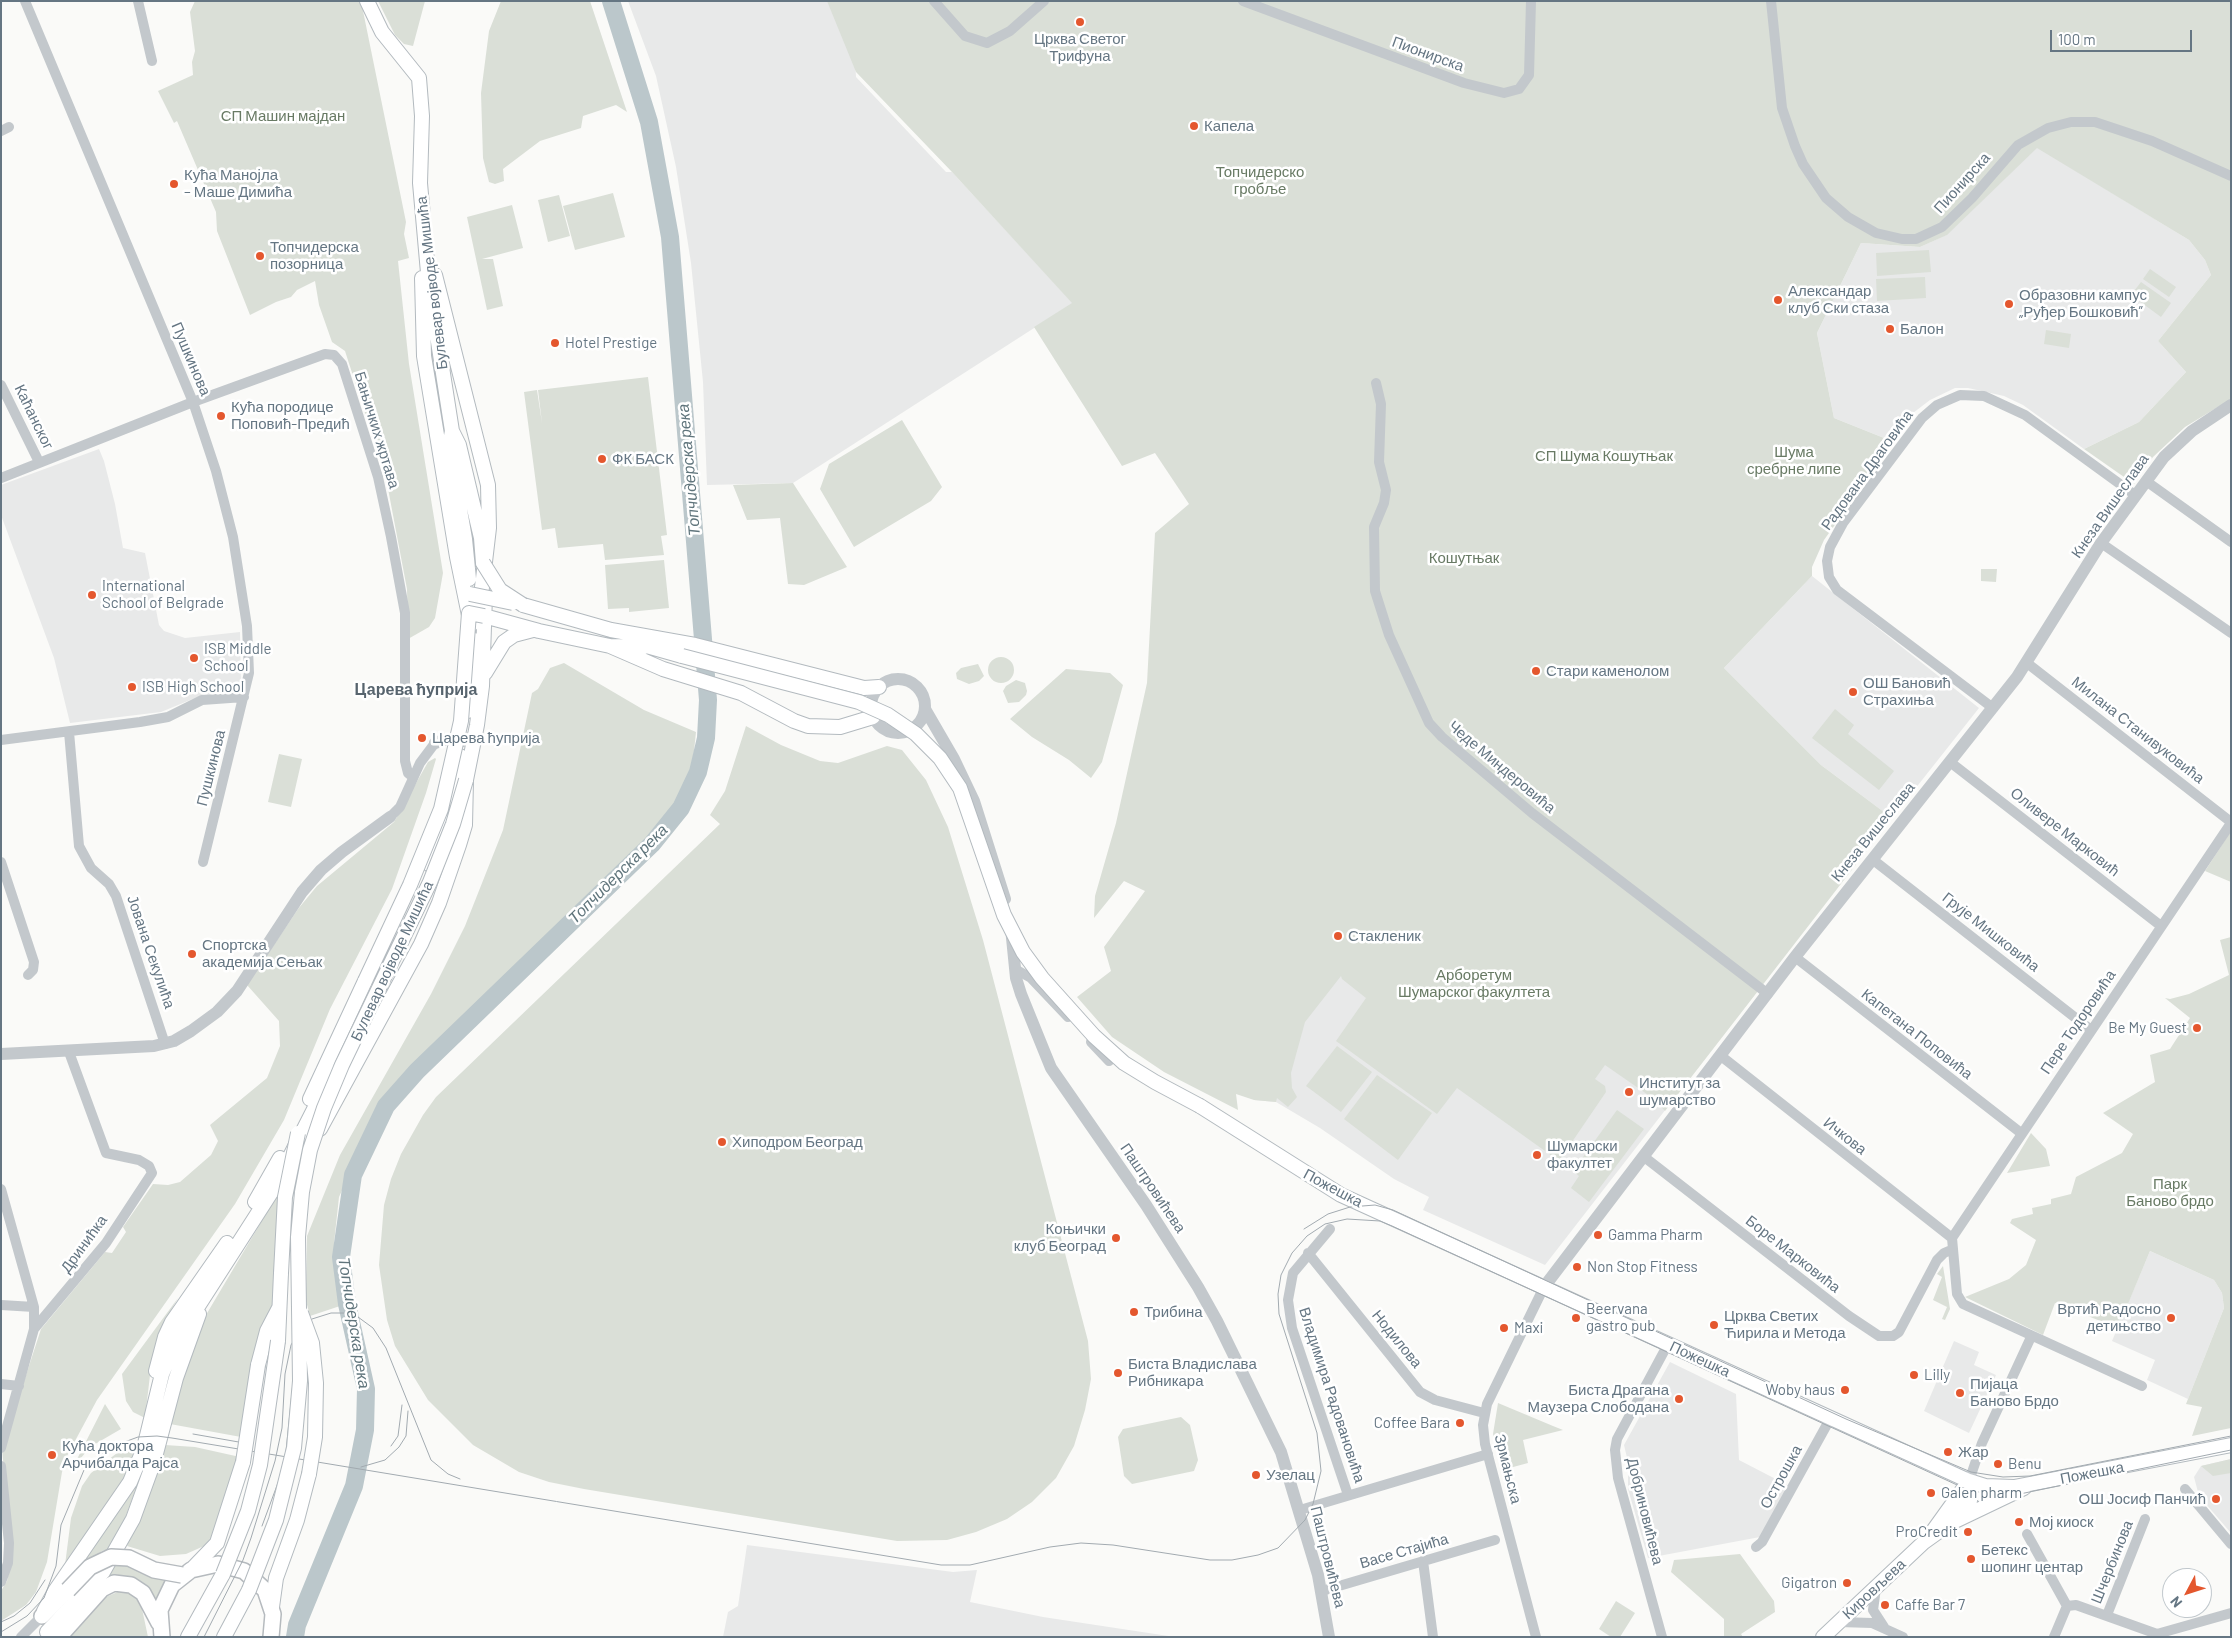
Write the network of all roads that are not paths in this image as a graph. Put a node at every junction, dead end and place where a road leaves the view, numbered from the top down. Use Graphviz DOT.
graph roads {
  1 [pos="25,1"];
  2 [pos="138,1"];
  3 [pos="367,1"];
  4 [pos="934,1"];
  5 [pos="1044,1"];
  6 [pos="1243,1"];
  7 [pos="1531,1"];
  8 [pos="1771,1"];
  9 [pos="152,61"];
  10 [pos="2231,176"];
  11 [pos="426,257"];
  12 [pos="1376,383"];
  13 [pos="1,385"];
  14 [pos="193,402"];
  15 [pos="2231,405"];
  16 [pos="452,431"];
  17 [pos="39,462"];
  18 [pos="1,478"];
  19 [pos="2146,481"];
  20 [pos="2136,495"];
  21 [pos="2231,542"];
  22 [pos="2101,543"];
  23 [pos="483,563"];
  24 [pos="470,594"];
  25 [pos="485,596"];
  26 [pos="523,605"];
  27 [pos="469,612"];
  28 [pos="484,616"];
  29 [pos="534,630"];
  30 [pos="611,630"];
  31 [pos="2231,633"];
  32 [pos="474,638"];
  33 [pos="610,646"];
  34 [pos="644,647"];
  35 [pos="2027,663"];
  36 [pos="482,678"];
  37 [pos="879,688"];
  38 [pos="244,697"];
  39 [pos="925,708"];
  40 [pos="1993,708"];
  41 [pos="874,717"];
  42 [pos="909,731"];
  43 [pos="69,732"];
  44 [pos="1,740"];
  45 [pos="463,741"];
  46 [pos="435,743"];
  47 [pos="460,756"];
  48 [pos="954,759"];
  49 [pos="1950,762"];
  50 [pos="413,777"];
  51 [pos="466,780"];
  52 [pos="390,817"];
  53 [pos="2231,823"];
  54 [pos="1872,859"];
  55 [pos="1,862"];
  56 [pos="203,862"];
  57 [pos="2161,926"];
  58 [pos="1795,957"];
  59 [pos="1015,969"];
  60 [pos="28,975"];
  61 [pos="1768,994"];
  62 [pos="2091,1030"];
  63 [pos="165,1044"];
  64 [pos="69,1052"];
  65 [pos="1,1054"];
  66 [pos="1721,1056"];
  67 [pos="1109,1061"];
  68 [pos="298,1133"];
  69 [pos="2021,1134"];
  70 [pos="1643,1156"];
  71 [pos="276,1184"];
  72 [pos="1,1189"];
  73 [pos="1330,1229"];
  74 [pos="1952,1238"];
  75 [pos="1951,1250"];
  76 [pos="1308,1253"];
  77 [pos="1544,1287"];
  78 [pos="209,1288"];
  79 [pos="1,1305"];
  80 [pos="281,1305"];
  81 [pos="298,1306"];
  82 [pos="34,1307"];
  83 [pos="34,1329"];
  84 [pos="2031,1337"];
  85 [pos="1668,1344"];
  86 [pos="1,1384"];
  87 [pos="19,1386"];
  88 [pos="2142,1386"];
  89 [pos="156,1392"];
  90 [pos="1484,1413"];
  91 [pos="1830,1419"];
  92 [pos="2231,1445"];
  93 [pos="1,1448"];
  94 [pos="1488,1454"];
  95 [pos="1,1466"];
  96 [pos="1969,1481"];
  97 [pos="2031,1485"];
  98 [pos="2185,1489"];
  99 [pos="1348,1495"];
  100 [pos="1300,1510"];
  101 [pos="2145,1519"];
  102 [pos="1952,1522"];
  103 [pos="2026,1534"];
  104 [pos="1495,1540"];
  105 [pos="1924,1542"];
  106 [pos="2231,1544"];
  107 [pos="1756,1547"];
  108 [pos="1423,1561"];
  109 [pos="187,1572"];
  110 [pos="1,1582"];
  111 [pos="1876,1587"];
  112 [pos="1322,1591"];
  113 [pos="2067,1606"];
  114 [pos="273,1611"];
  115 [pos="2231,1614"];
  116 [pos="2107,1615"];
  117 [pos="42,1616"];
  118 [pos="1839,1622"];
  119 [pos="1885,1628"];
  120 [pos="161,1633"];
  121 [pos="49,1635"];
  122 [pos="21,1637"];
  123 [pos="188,1637"];
  124 [pos="224,1637"];
  125 [pos="271,1637"];
  126 [pos="282,1637"];
  127 [pos="1329,1637"];
  128 [pos="1433,1637"];
  129 [pos="1536,1637"];
  130 [pos="1662,1637"];
  131 [pos="1823,1637"];
  132 [pos="1903,1637"];
  133 [pos="2054,1637"];
  1 -- 14 [label="street, Пушкинова"];
  2 -- 9 [label="street"];
  3 -- 11 [label="main road, Булевар војводе Мишића"];
  4 -- 5 [label="street"];
  6 -- 7 [label="street, Пионирска"];
  8 -- 10 [label="street, Пионирска"];
  11 -- 16 [label="main road, Булевар војводе Мишића"];
  11 -- 32 [label="main road"];
  11 -- 32 [label="main road"];
  12 -- 61 [label="street, Чеде Миндеровића"];
  13 -- 17 [label="street, Каћанског"];
  14 -- 17 [label="street, Бањичких жртава"];
  14 -- 38 [label="street, Пушкинова"];
  14 -- 50 [label="street, Бањичких жртава"];
  15 -- 19 [label="street, Кнеза Вишеслава"];
  16 -- 23 [label="main road, Булевар војводе Мишића"];
  16 -- 24 [label="main road, Булевар војводе Мишића"];
  17 -- 18 [label="street, Бањичких жртава"];
  19 -- 20 [label="street, Кнеза Вишеслава"];
  19 -- 21 [label="street"];
  20 -- 22 [label="street, Кнеза Вишеслава"];
  20 -- 40 [label="street, Радована Драговића"];
  22 -- 31 [label="street"];
  22 -- 35 [label="street, Кнеза Вишеслава"];
  23 -- 25 [label="main road, Булевар војводе Мишића"];
  23 -- 26 [label="main road, bridge"];
  24 -- 25 [label="main road, bridge"];
  24 -- 27 [label="main road, Булевар војводе Мишића"];
  25 -- 26 [label="main road, bridge"];
  25 -- 28 [label="main road, Булевар војводе Мишића"];
  26 -- 30 [label="main road"];
  27 -- 28 [label="main road, bridge"];
  27 -- 68 [label="main road, Булевар војводе Мишића, bridge"];
  28 -- 29 [label="main road"];
  28 -- 36 [label="main road, Булевар војводе Мишића"];
  29 -- 33 [label="main road"];
  29 -- 36 [label="main road"];
  30 -- 34 [label="main road"];
  30 -- 37 [label="main road"];
  32 -- 45 [label="main road"];
  33 -- 34 [label="main road"];
  33 -- 41 [label="main road"];
  34 -- 77 [label="main road, Пожешка, bridge"];
  35 -- 40 [label="street, Кнеза Вишеслава"];
  35 -- 53 [label="street, Милана Станивуковића"];
  36 -- 51 [label="main road, Булевар војводе Мишића"];
  37 -- 39 [label="street"];
  37 -- 41 [label="street"];
  38 -- 43 [label="street"];
  38 -- 56 [label="street, Пушкинова"];
  39 -- 42 [label="street"];
  39 -- 48 [label="street, Паштровићева"];
  40 -- 49 [label="street, Кнеза Вишеслава"];
  41 -- 42 [label="street"];
  42 -- 48 [label="street, Паштровићева"];
  43 -- 44 [label="street"];
  43 -- 63 [label="street, Јована Секулића"];
  45 -- 46 [label="street"];
  45 -- 47 [label="street"];
  46 -- 50 [label="street"];
  47 -- 71 [label="main road"];
  48 -- 59 [label="street, Паштровићева"];
  49 -- 54 [label="street, Кнеза Вишеслава"];
  49 -- 57 [label="street, Оливере Марковић"];
  50 -- 52 [label="street"];
  51 -- 71 [label="main road, bridge"];
  51 -- 81 [label="main road, Булевар војводе Мишића, bridge"];
  52 -- 63 [label="street"];
  53 -- 57 [label="street, Пере Тодоровића"];
  54 -- 58 [label="street, Кнеза Вишеслава"];
  54 -- 62 [label="street, Грује Мишковића"];
  55 -- 60 [label="street"];
  57 -- 62 [label="street, Пере Тодоровића"];
  58 -- 61 [label="street, Кнеза Вишеслава"];
  58 -- 69 [label="street, Капетана Поповића"];
  59 -- 67 [label="street"];
  59 -- 100 [label="street, Паштровићева"];
  61 -- 66 [label="street, Кнеза Вишеслава"];
  62 -- 69 [label="street, Пере Тодоровића"];
  63 -- 64 [label="street"];
  64 -- 65 [label="street"];
  64 -- 83 [label="street, Дринићка"];
  66 -- 70 [label="street, Кнеза Вишеслава"];
  66 -- 74 [label="street, Ичкова"];
  68 -- 80 [label="main road, Булевар војводе Мишића, bridge"];
  68 -- 89 [label="main road"];
  69 -- 74 [label="street, Пере Тодоровића"];
  70 -- 75 [label="street, Боре Марковића"];
  70 -- 77 [label="street, Кнеза Вишеслава"];
  71 -- 78 [label="main road"];
  72 -- 82 [label="street, Дринићка"];
  73 -- 76 [label="street, Владимира Радовановића"];
  74 -- 75 [label="street"];
  75 -- 84 [label="street"];
  76 -- 90 [label="street, Нодилова"];
  76 -- 99 [label="street, Владимира Радовановића"];
  77 -- 85 [label="main road, Пожешка"];
  77 -- 90 [label="street, Зрмањска"];
  78 -- 89 [label="main road"];
  78 -- 121 [label="main road"];
  79 -- 82 [label="street"];
  80 -- 109 [label="main road, bridge"];
  80 -- 123 [label="main road, Булевар војводе Мишића, bridge"];
  81 -- 114 [label="main road, bridge"];
  81 -- 124 [label="main road, Булевар војводе Мишића, bridge"];
  82 -- 83 [label="street, Дринићка"];
  83 -- 87 [label="street, Дринићка"];
  84 -- 88 [label="street"];
  84 -- 96 [label="street"];
  85 -- 91 [label="main road, Пожешка"];
  85 -- 130 [label="street, Добриновићева"];
  86 -- 87 [label="street"];
  87 -- 93 [label="street, Дринићка"];
  89 -- 117 [label="main road"];
  90 -- 94 [label="street, Зрмањска"];
  91 -- 96 [label="main road, Пожешка"];
  91 -- 107 [label="street, Острошка"];
  92 -- 97 [label="main road, Пожешка"];
  94 -- 99 [label="street"];
  94 -- 129 [label="street, Зрмањска"];
  95 -- 110 [label="street"];
  96 -- 97 [label="main road, Пожешка"];
  96 -- 102 [label="main road, Кировљева"];
  96 -- 105 [label="main road, Кировљева"];
  97 -- 102 [label="main road"];
  98 -- 106 [label="street"];
  99 -- 100 [label="street"];
  100 -- 112 [label="street, Паштровићева"];
  101 -- 116 [label="street, Шчербинова"];
  102 -- 105 [label="main road, Кировљева"];
  103 -- 113 [label="street"];
  104 -- 108 [label="street, Васе Стајића"];
  105 -- 111 [label="main road, Кировљева"];
  108 -- 112 [label="street, Васе Стајића"];
  108 -- 128 [label="street"];
  109 -- 114 [label="main road, bridge"];
  109 -- 117 [label="main road, bridge"];
  109 -- 120 [label="main road"];
  111 -- 118 [label="main road, Кировљева"];
  111 -- 119 [label="street"];
  112 -- 127 [label="street, Паштровићева"];
  113 -- 116 [label="street"];
  113 -- 133 [label="street"];
  114 -- 125 [label="main road"];
  114 -- 126 [label="main road"];
  115 -- 116 [label="street"];
  117 -- 122 [label="street"];
  118 -- 119 [label="street"];
  118 -- 131 [label="main road, Кировљева"];
  119 -- 132 [label="street"];
  120 -- 121 [label="main road"];
}
